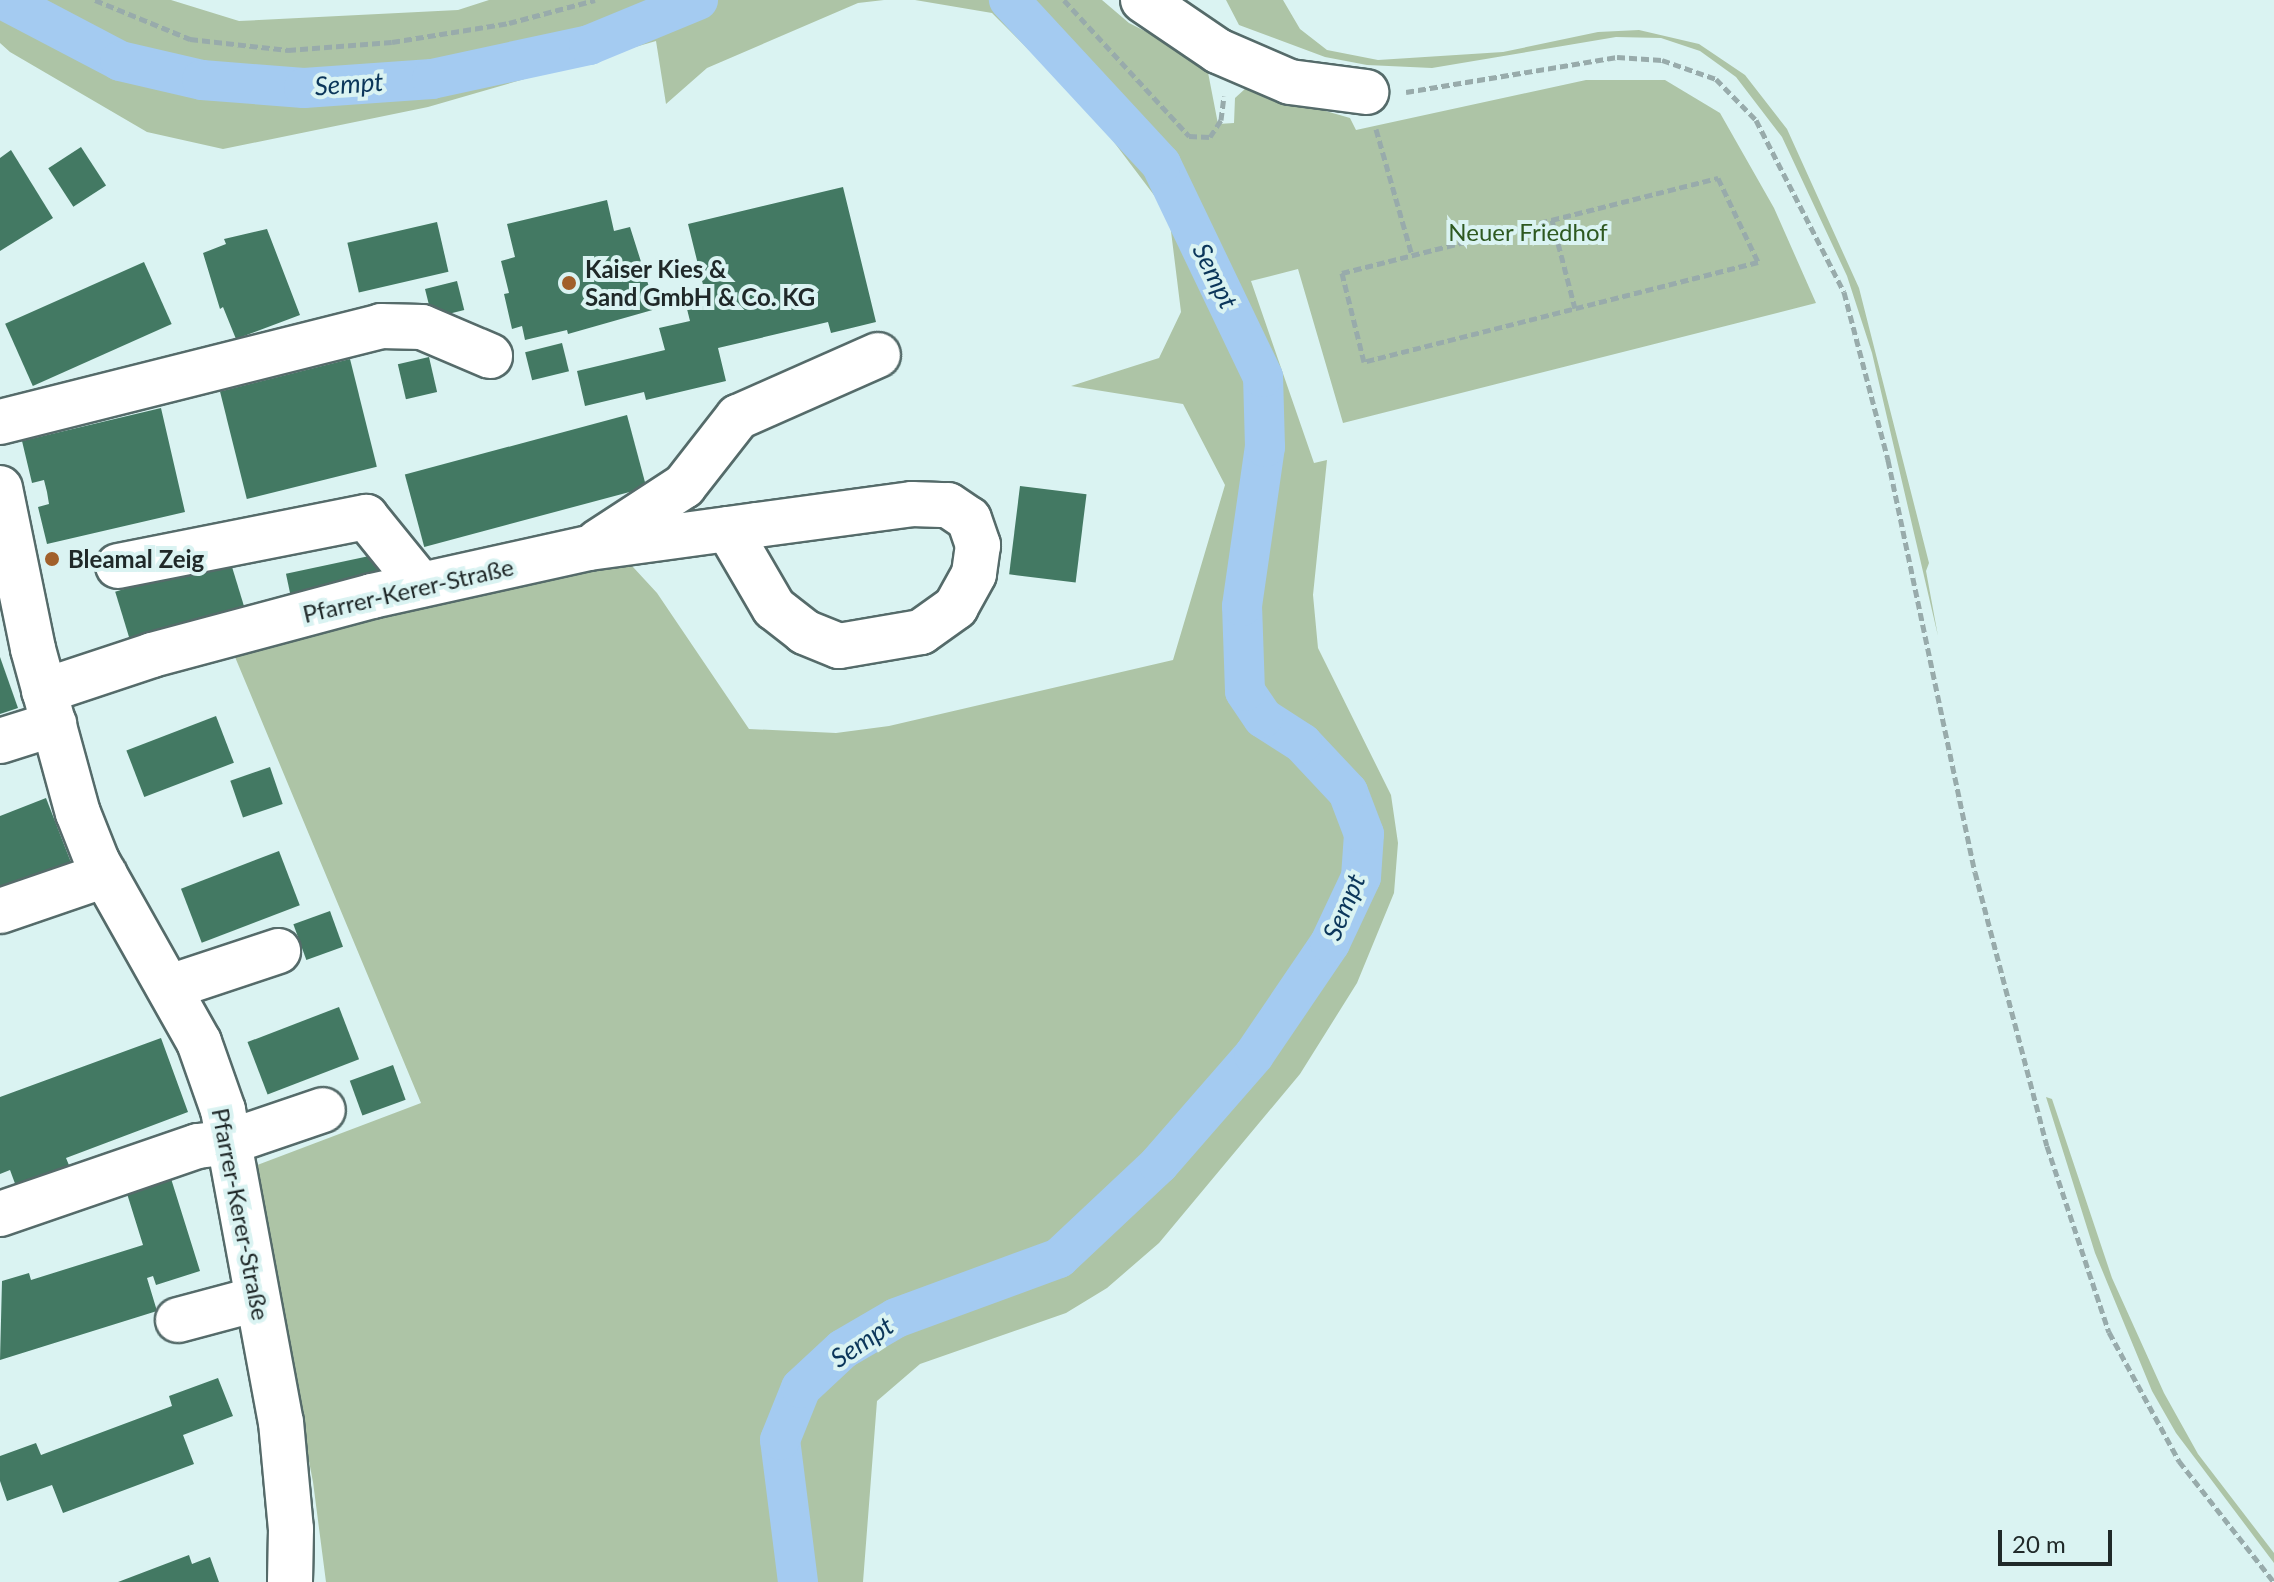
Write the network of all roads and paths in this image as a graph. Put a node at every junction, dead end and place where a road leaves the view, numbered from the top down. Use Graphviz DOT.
graph roads {
  1 [pos="95,0"];
  2 [pos="595,0"];
  3 [pos="1064,0"];
  4 [pos="1152,4"];
  5 [pos="1366,92"];
  6 [pos="1221,120"];
  7 [pos="1552,220"];
  8 [pos="1412,255"];
  9 [pos="1575,308"];
  10 [pos="878,355"];
  11 [pos="490,356"];
  12 [pos="0,422"];
  13 [pos="0,488"];
  14 [pos="728,529"];
  15 [pos="589,548"];
  16 [pos="118,566"];
  17 [pos="421,585"];
  18 [pos="49,708"];
  19 [pos="0,741"];
  20 [pos="105,875"];
  21 [pos="0,911"];
  22 [pos="278,951"];
  23 [pos="170,987"];
  24 [pos="323,1110"];
  25 [pos="229,1142"];
  26 [pos="0,1214"];
  27 [pos="257,1299"];
  28 [pos="178,1320"];
  29 [pos="290,1582"];
  30 [pos="2274,1582"];
  1 -- 2 [label="path"];
  3 -- 6 [label="path"];
  4 -- 5 [label="street"];
  5 -- 8 [label="path"];
  5 -- 30 [label="path"];
  7 -- 8 [label="path"];
  7 -- 9 [label="path"];
  7 -- 9 [label="path"];
  8 -- 9 [label="path"];
  10 -- 15 [label="street"];
  11 -- 12 [label="street"];
  13 -- 18 [label="street, Pfarrer-Kerer-Straße"];
  14 -- 14 [label="street, Pfarrer-Kerer-Straße"];
  14 -- 15 [label="street, Pfarrer-Kerer-Straße"];
  15 -- 17 [label="street, Pfarrer-Kerer-Straße"];
  16 -- 17 [label="street"];
  17 -- 18 [label="street, Pfarrer-Kerer-Straße"];
  18 -- 19 [label="street"];
  18 -- 20 [label="street, Pfarrer-Kerer-Straße"];
  20 -- 21 [label="street"];
  20 -- 23 [label="street, Pfarrer-Kerer-Straße"];
  22 -- 23 [label="street"];
  23 -- 25 [label="street, Pfarrer-Kerer-Straße"];
  24 -- 25 [label="street"];
  25 -- 26 [label="street"];
  25 -- 27 [label="street, Pfarrer-Kerer-Straße"];
  27 -- 28 [label="street"];
  27 -- 29 [label="street, Pfarrer-Kerer-Straße"];
}
